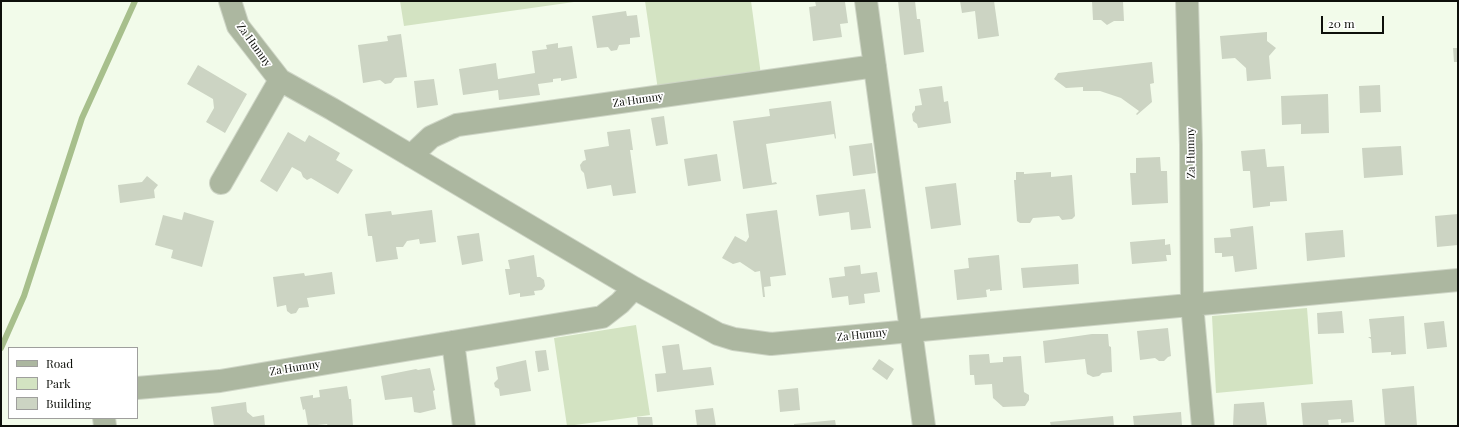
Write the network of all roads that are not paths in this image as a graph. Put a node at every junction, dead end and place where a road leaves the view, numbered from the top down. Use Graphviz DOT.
graph roads {
  1 [pos="230,1"];
  2 [pos="866,1"];
  3 [pos="1187,1"];
  4 [pos="875,66"];
  5 [pos="280,80"];
  6 [pos="411,156"];
  7 [pos="221,183"];
  8 [pos="1458,280"];
  9 [pos="634,288"];
  10 [pos="1192,304"];
  11 [pos="912,330"];
  12 [pos="453,342"];
  13 [pos="138,388"];
  14 [pos="464,426"];
  15 [pos="924,426"];
  16 [pos="1202,426"];
  1 -- 5 [label="street, Za Humny"];
  2 -- 4 [label="street"];
  3 -- 10 [label="street, Za Humny"];
  4 -- 6 [label="street, Za Humny"];
  4 -- 11 [label="street"];
  5 -- 6 [label="street, Za Humny"];
  5 -- 7 [label="street"];
  6 -- 9 [label="street, Za Humny"];
  8 -- 10 [label="street, Za Humny"];
  9 -- 11 [label="street, Za Humny"];
  9 -- 12 [label="street, Za Humny"];
  10 -- 11 [label="street, Za Humny"];
  10 -- 16 [label="street, Za Humny"];
  11 -- 15 [label="street"];
  12 -- 13 [label="street, Za Humny"];
  12 -- 14 [label="street"];
}
